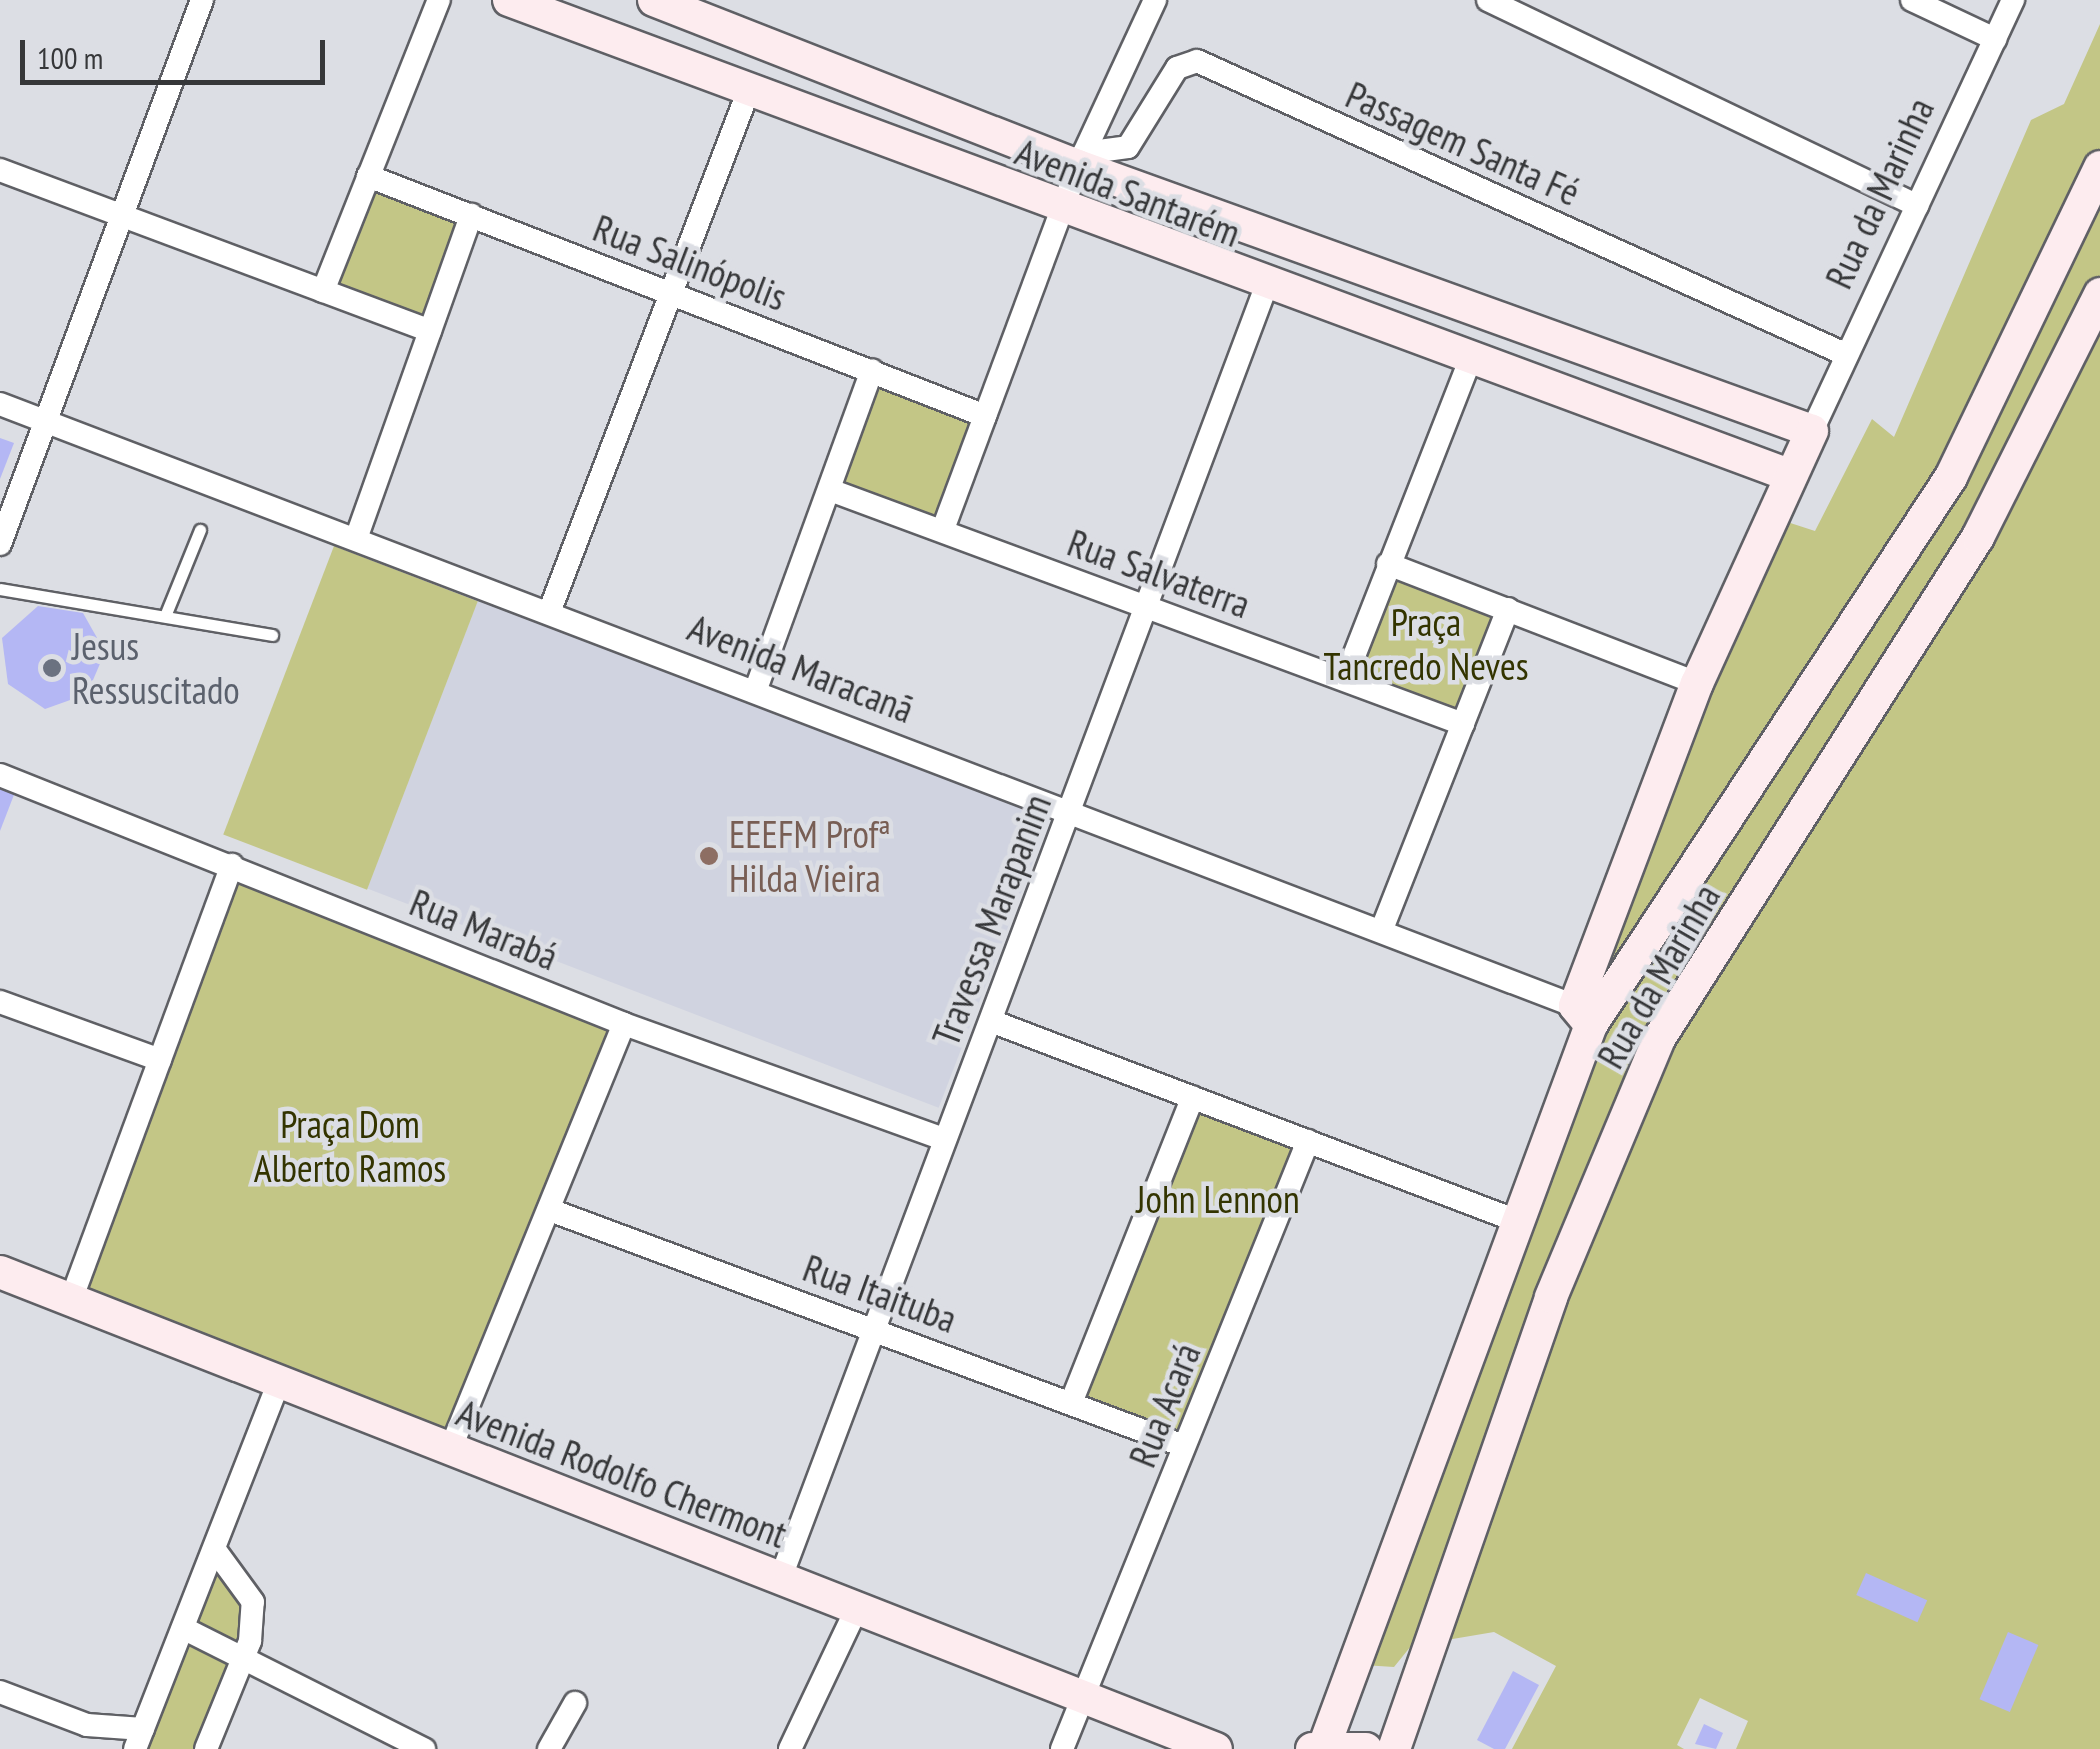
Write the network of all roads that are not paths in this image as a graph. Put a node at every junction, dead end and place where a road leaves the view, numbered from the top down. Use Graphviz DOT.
graph roads {
  1 [pos="202,0"];
  2 [pos="439,0"];
  3 [pos="509,0"];
  4 [pos="654,0"];
  5 [pos="1154,0"];
  6 [pos="1488,0"];
  7 [pos="1912,0"];
  8 [pos="2013,0"];
  9 [pos="1995,39"];
  10 [pos="748,92"];
  11 [pos="1081,159"];
  12 [pos="2100,166"];
  13 [pos="0,170"];
  14 [pos="368,176"];
  15 [pos="1917,206"];
  16 [pos="1062,210"];
  17 [pos="472,215"];
  18 [pos="120,217"];
  19 [pos="1266,287"];
  20 [pos="323,291"];
  21 [pos="676,293"];
  22 [pos="2100,294"];
  23 [pos="430,331"];
  24 [pos="1847,355"];
  25 [pos="1470,360"];
  26 [pos="872,370"];
  27 [pos="0,404"];
  28 [pos="1743,406"];
  29 [pos="985,416"];
  30 [pos="47,422"];
  31 [pos="1812,431"];
  32 [pos="1722,451"];
  33 [pos="1789,476"];
  34 [pos="830,490"];
  35 [pos="944,529"];
  36 [pos="200,530"];
  37 [pos="357,536"];
  38 [pos="0,544"];
  39 [pos="1388,564"];
  40 [pos="0,589"];
  41 [pos="1146,606"];
  42 [pos="1508,609"];
  43 [pos="550,610"];
  44 [pos="165,616"];
  45 [pos="272,635"];
  46 [pos="1344,679"];
  47 [pos="1697,683"];
  48 [pos="756,689"];
  49 [pos="1463,724"];
  50 [pos="0,776"];
  51 [pos="1070,808"];
  52 [pos="232,865"];
  53 [pos="1382,929"];
  54 [pos="0,1002"];
  55 [pos="1583,1016"];
  56 [pos="991,1021"];
  57 [pos="624,1024"];
  58 [pos="160,1060"];
  59 [pos="1193,1097"];
  60 [pos="944,1139"];
  61 [pos="1308,1140"];
  62 [pos="550,1210"];
  63 [pos="1518,1221"];
  64 [pos="0,1272"];
  65 [pos="72,1300"];
  66 [pos="872,1326"];
  67 [pos="280,1382"];
  68 [pos="1071,1402"];
  69 [pos="1184,1446"];
  70 [pos="450,1450"];
  71 [pos="216,1550"];
  72 [pos="781,1577"];
  73 [pos="858,1606"];
  74 [pos="183,1628"];
  75 [pos="244,1655"];
  76 [pos="0,1692"];
  77 [pos="1090,1696"];
  78 [pos="575,1703"];
  79 [pos="139,1739"];
  80 [pos="1318,1746"];
  81 [pos="206,1749"];
  82 [pos="424,1749"];
  83 [pos="549,1749"];
  84 [pos="790,1749"];
  85 [pos="1062,1749"];
  86 [pos="1216,1749"];
  87 [pos="1366,1749"];
  88 [pos="1394,1749"];
  1 -- 18 [label="street"];
  2 -- 14 [label="street"];
  3 -- 10 [label="main road, Avenida Santarém"];
  4 -- 11 [label="main road, Avenida Santarém"];
  5 -- 11 [label="street"];
  6 -- 15 [label="street"];
  7 -- 9 [label="street"];
  8 -- 9 [label="street, Rua da Marinha"];
  9 -- 15 [label="street, Rua da Marinha"];
  10 -- 16 [label="main road, Avenida Santarém"];
  10 -- 21 [label="street"];
  11 -- 16 [label="street"];
  11 -- 24 [label="street, Passagem Santa Fé"];
  11 -- 28 [label="main road, Avenida Santarém"];
  12 -- 55 [label="main road, Rua da Marinha"];
  13 -- 18 [label="street"];
  14 -- 17 [label="street, Rua Salinópolis"];
  14 -- 20 [label="street"];
  15 -- 24 [label="street, Rua da Marinha"];
  16 -- 19 [label="main road, Avenida Santarém"];
  16 -- 29 [label="street"];
  17 -- 21 [label="street, Rua Salinópolis"];
  17 -- 23 [label="street"];
  18 -- 20 [label="street"];
  18 -- 30 [label="street"];
  19 -- 25 [label="main road, Avenida Santarém"];
  19 -- 41 [label="street, Travessa Marapanim"];
  20 -- 23 [label="street"];
  21 -- 26 [label="street, Rua Salinópolis"];
  21 -- 43 [label="street"];
  22 -- 88 [label="main road, Rua da Marinha"];
  23 -- 37 [label="street"];
  24 -- 31 [label="street, Rua da Marinha"];
  25 -- 32 [label="main road, Avenida Santarém"];
  25 -- 39 [label="street"];
  26 -- 29 [label="street, Rua Salinópolis"];
  26 -- 34 [label="street"];
  27 -- 30 [label="street, Avenida Maracanã"];
  28 -- 31 [label="main road, Avenida Santarém"];
  28 -- 32 [label="main road"];
  29 -- 35 [label="street"];
  30 -- 37 [label="street, Avenida Maracanã"];
  30 -- 38 [label="street"];
  31 -- 33 [label="main road, Rua da Marinha"];
  32 -- 33 [label="main road, Avenida Santarém"];
  33 -- 47 [label="main road, Rua da Marinha"];
  34 -- 35 [label="street, Rua Salvaterra"];
  34 -- 48 [label="street"];
  35 -- 41 [label="street, Rua Salvaterra"];
  36 -- 44 [label="lane"];
  37 -- 43 [label="street, Avenida Maracanã"];
  39 -- 42 [label="street"];
  39 -- 46 [label="street"];
  40 -- 44 [label="lane"];
  41 -- 46 [label="street, Rua Salvaterra"];
  41 -- 51 [label="street, Travessa Marapanim"];
  42 -- 47 [label="street"];
  42 -- 49 [label="street"];
  43 -- 48 [label="street, Avenida Maracanã"];
  44 -- 45 [label="lane"];
  46 -- 49 [label="street, Rua Salvaterra"];
  47 -- 55 [label="main road, Rua da Marinha"];
  48 -- 51 [label="street, Avenida Maracanã"];
  49 -- 53 [label="street"];
  50 -- 52 [label="street, Rua Marabá"];
  51 -- 53 [label="street, Avenida Maracanã"];
  51 -- 56 [label="street, Travessa Marapanim"];
  52 -- 57 [label="street, Rua Marabá"];
  52 -- 58 [label="street"];
  53 -- 55 [label="street, Avenida Maracanã"];
  54 -- 58 [label="street"];
  55 -- 63 [label="main road, Rua da Marinha"];
  56 -- 59 [label="street"];
  56 -- 60 [label="street, Travessa Marapanim"];
  57 -- 60 [label="street, Rua Marabá"];
  57 -- 62 [label="street"];
  58 -- 65 [label="street"];
  59 -- 61 [label="street"];
  59 -- 68 [label="street"];
  60 -- 66 [label="street, Travessa Marapanim"];
  61 -- 63 [label="street"];
  61 -- 69 [label="street, Rua Acará"];
  62 -- 66 [label="street, Rua Itaituba"];
  62 -- 70 [label="street"];
  63 -- 80 [label="main road, Rua da Marinha"];
  64 -- 65 [label="main road, Avenida Rodolfo Chermont"];
  65 -- 67 [label="main road, Avenida Rodolfo Chermont"];
  66 -- 68 [label="street, Rua Itaituba"];
  66 -- 72 [label="street, Travessa Marapanim"];
  67 -- 70 [label="main road, Avenida Rodolfo Chermont"];
  67 -- 71 [label="street"];
  68 -- 69 [label="street, Rua Itaituba"];
  69 -- 77 [label="street, Rua Acará"];
  70 -- 72 [label="main road, Avenida Rodolfo Chermont"];
  71 -- 74 [label="street"];
  71 -- 75 [label="street"];
  72 -- 73 [label="main road, Avenida Rodolfo Chermont"];
  73 -- 77 [label="main road, Avenida Rodolfo Chermont"];
  73 -- 84 [label="street"];
  74 -- 75 [label="street"];
  74 -- 79 [label="street"];
  75 -- 81 [label="street"];
  75 -- 82 [label="street"];
  76 -- 79 [label="street"];
  77 -- 85 [label="street, Rua Acará"];
  77 -- 86 [label="main road, Avenida Rodolfo Chermont"];
  78 -- 83 [label="street"];
  80 -- 87 [label="main road"];
}
